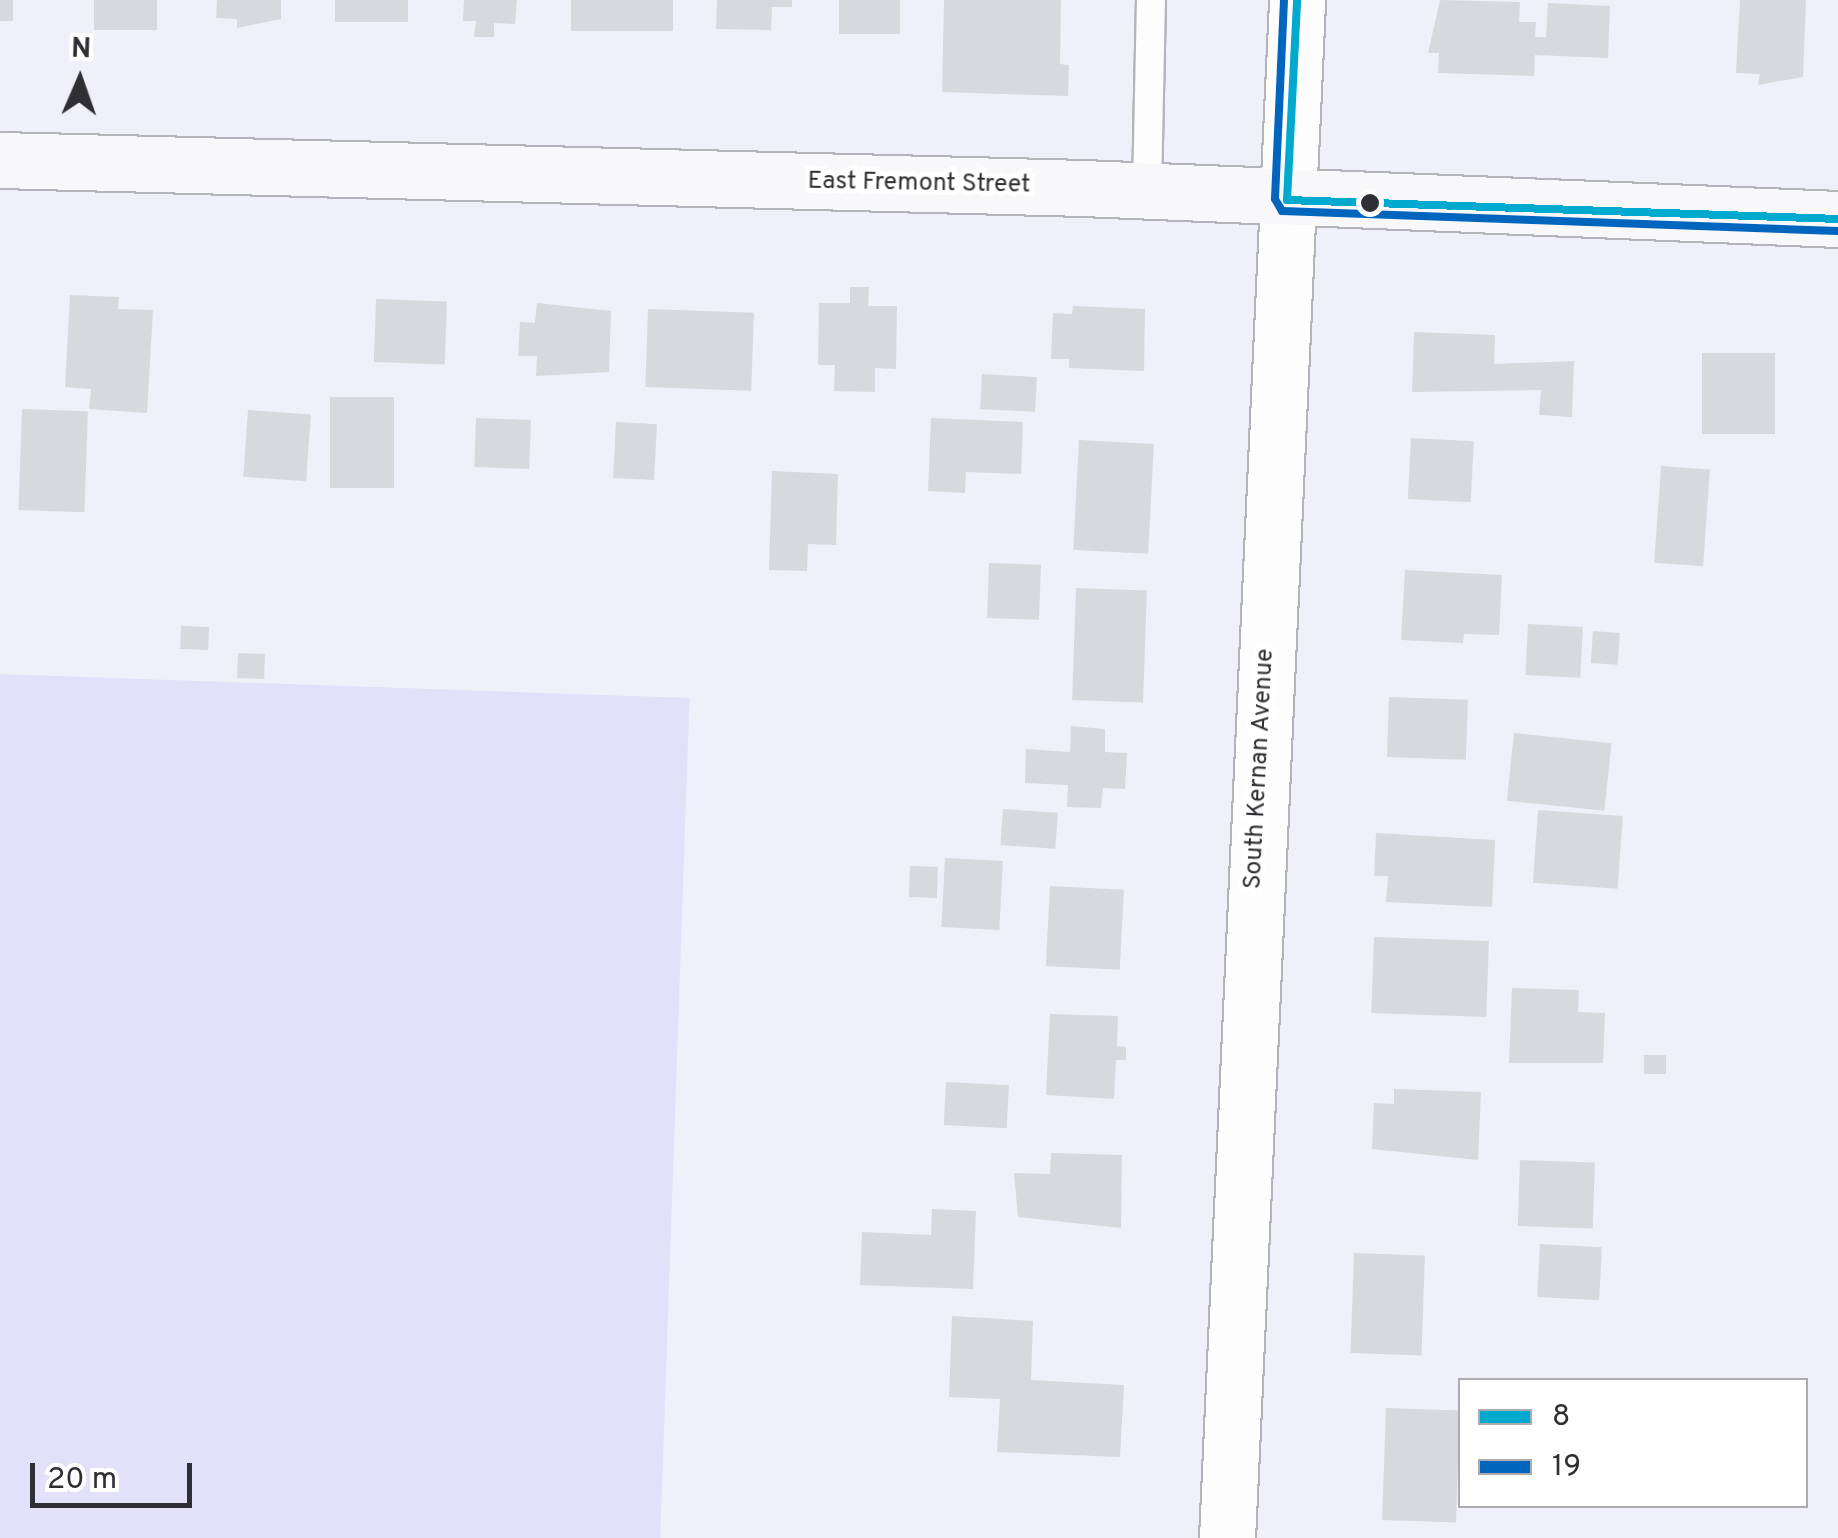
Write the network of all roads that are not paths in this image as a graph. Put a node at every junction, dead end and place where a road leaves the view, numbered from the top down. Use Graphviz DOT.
graph roads {
  1 [pos="1151,0"];
  2 [pos="1297,0"];
  3 [pos="0,160"];
  4 [pos="1147,190"];
  5 [pos="1288,200"];
  6 [pos="1838,220"];
  7 [pos="1227,1538"];
  1 -- 4 [label="lane"];
  2 -- 5 [label="street, South Kernan Avenue"];
  3 -- 4 [label="street, East Fremont Street"];
  4 -- 5 [label="street, East Fremont Street"];
  5 -- 6 [label="street, East Fremont Street"];
  5 -- 7 [label="street, South Kernan Avenue"];
}
